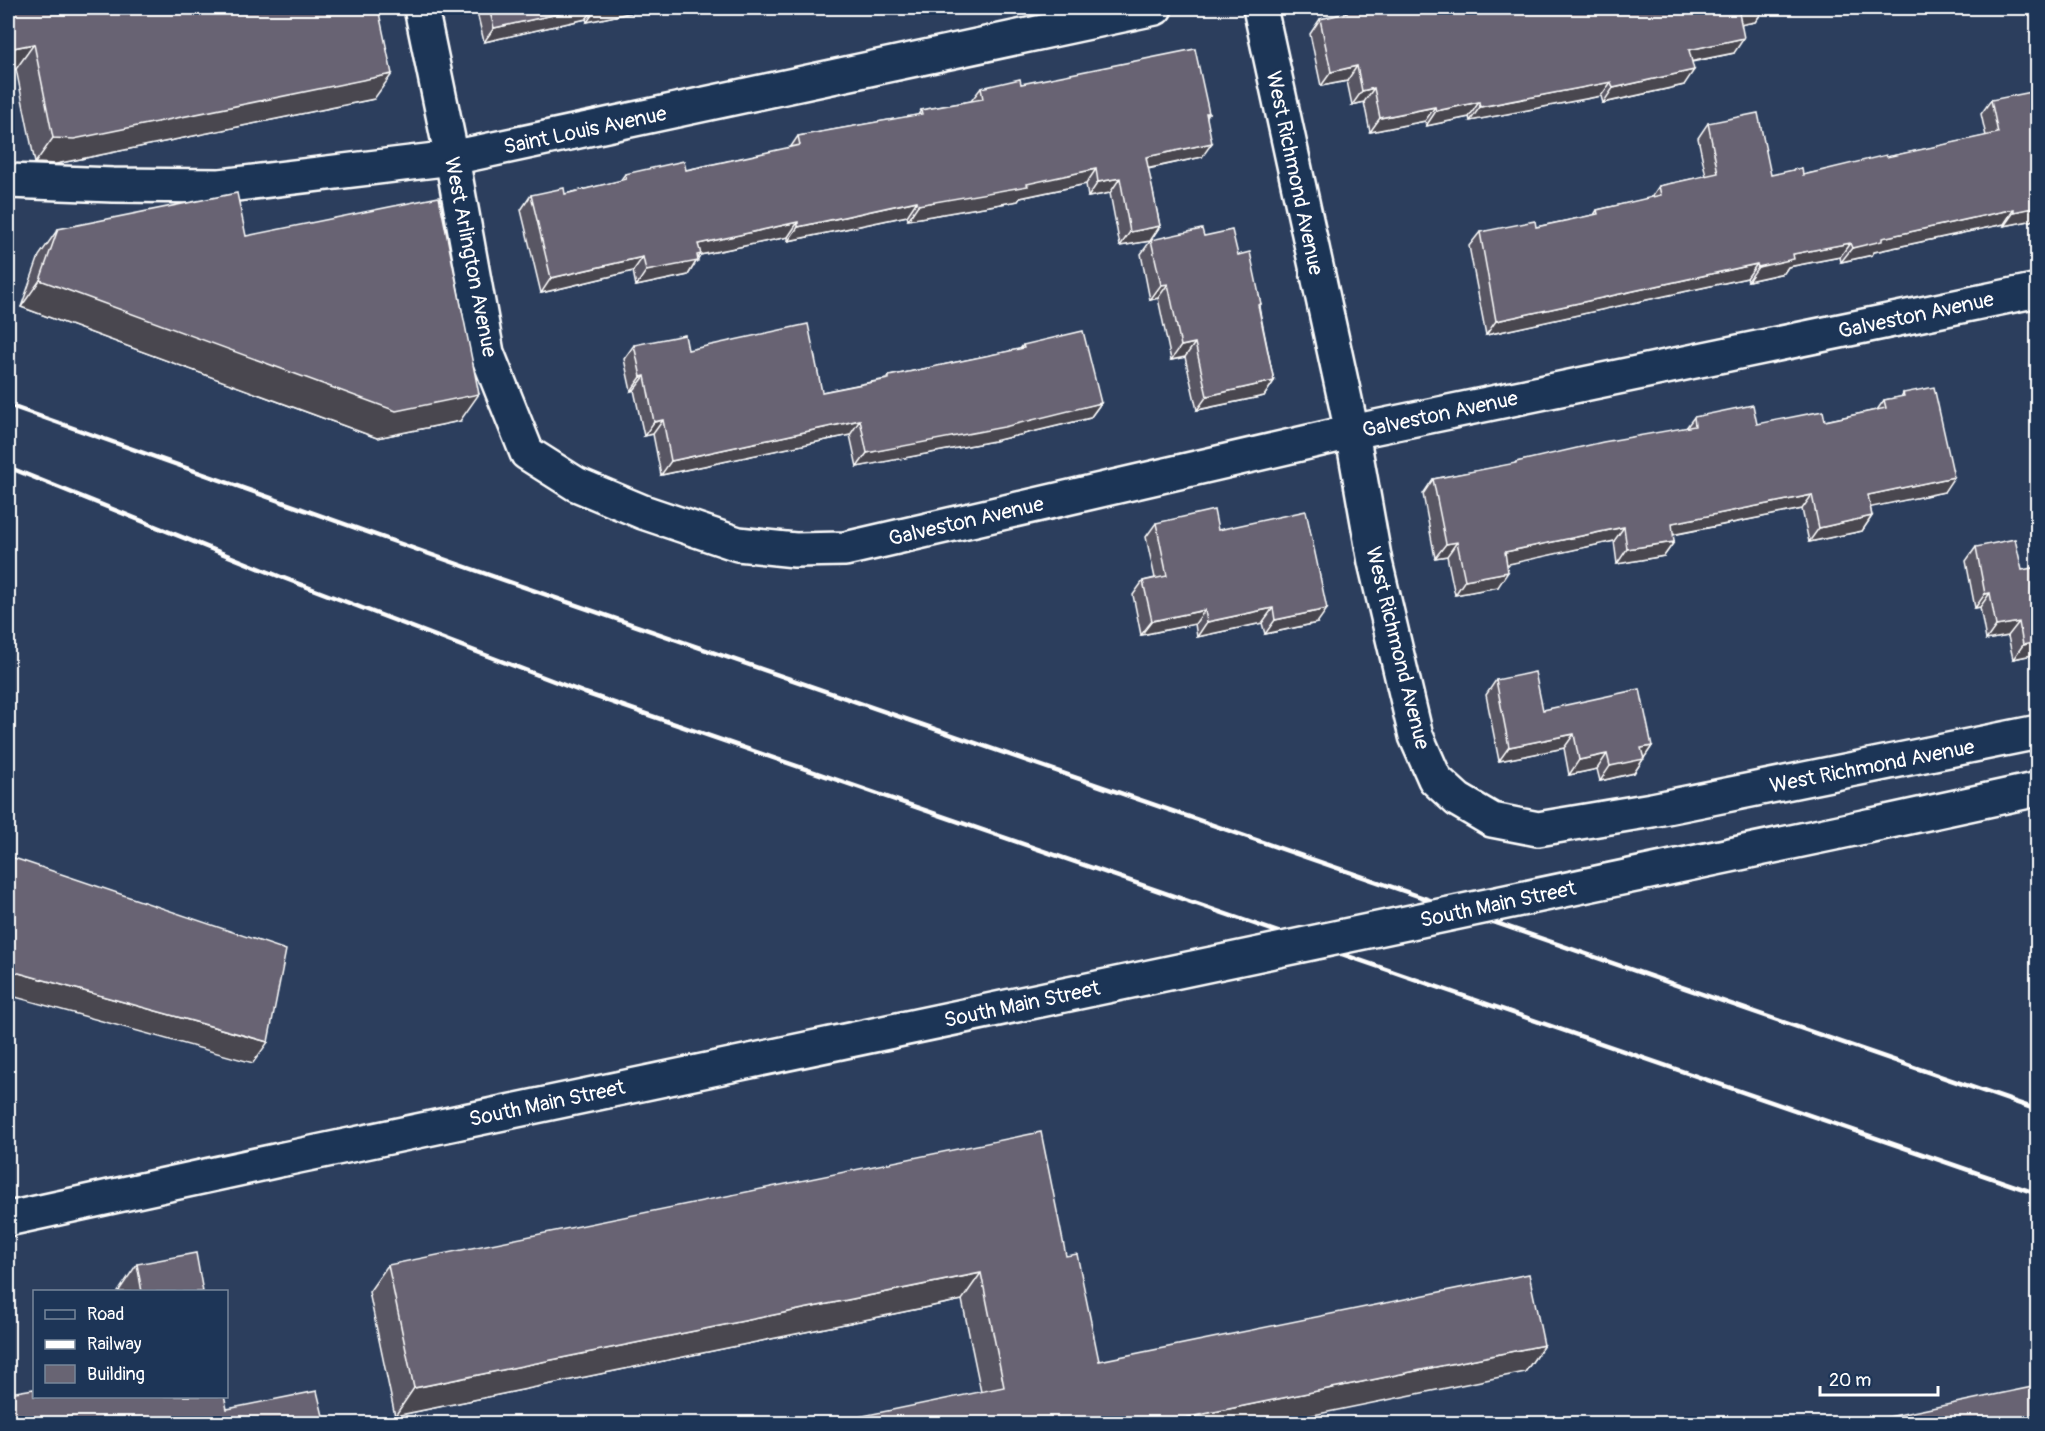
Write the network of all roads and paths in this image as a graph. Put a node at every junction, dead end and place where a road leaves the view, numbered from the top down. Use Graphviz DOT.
graph roads {
  1 [pos="421,8"];
  2 [pos="1155,8"];
  3 [pos="1260,8"];
  4 [pos="452,158"];
  5 [pos="8,180"];
  6 [pos="2037,290"];
  7 [pos="1352,432"];
  8 [pos="845,549"];
  9 [pos="2037,732"];
  10 [pos="2037,789"];
  11 [pos="8,1219"];
  1 -- 4 [label="street, West Arlington Avenue"];
  2 -- 4 [label="street, Saint Louis Avenue"];
  3 -- 7 [label="street, West Richmond Avenue"];
  4 -- 5 [label="street, Saint Louis Avenue"];
  4 -- 8 [label="street, West Arlington Avenue"];
  6 -- 7 [label="street, Galveston Avenue"];
  7 -- 8 [label="street, Galveston Avenue"];
  7 -- 9 [label="street, West Richmond Avenue"];
  10 -- 11 [label="street, South Main Street, bridge"];
}
